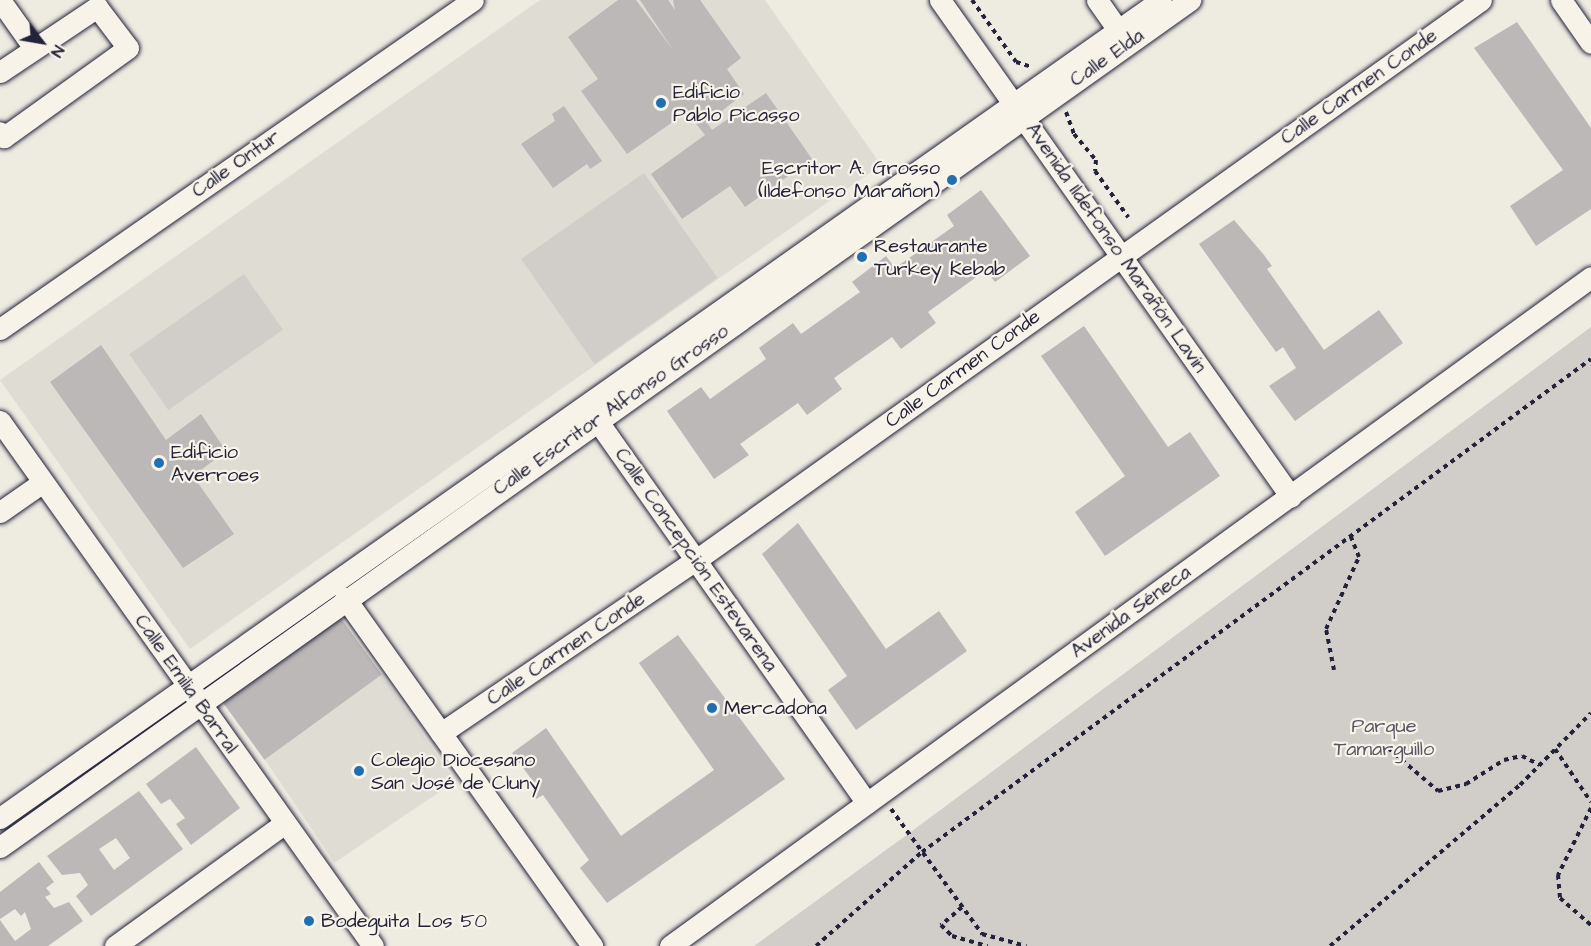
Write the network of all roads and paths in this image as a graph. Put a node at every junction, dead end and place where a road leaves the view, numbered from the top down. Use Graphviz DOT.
graph roads {
  1 [pos="0,0"];
  2 [pos="472,0"];
  3 [pos="940,0"];
  4 [pos="972,0"];
  5 [pos="1097,0"];
  6 [pos="1161,0"];
  7 [pos="1190,0"];
  8 [pos="1481,0"];
  9 [pos="1561,0"];
  10 [pos="1118,30"];
  11 [pos="1591,43"];
  12 [pos="34,48"];
  13 [pos="0,72"];
  14 [pos="1039,72"];
  15 [pos="1061,100"];
  16 [pos="1019,110"];
  17 [pos="0,132"];
  18 [pos="1128,217"];
  19 [pos="1123,255"];
  20 [pos="1591,277"];
  21 [pos="0,329"];
  22 [pos="1591,358"];
  23 [pos="592,413"];
  24 [pos="0,421"];
  25 [pos="43,482"];
  26 [pos="1291,497"];
  27 [pos="0,512"];
  28 [pos="1351,537"];
  29 [pos="696,560"];
  30 [pos="345,597"];
  31 [pos="1334,670"];
  32 [pos="186,685"];
  33 [pos="198,703"];
  34 [pos="1591,713"];
  35 [pos="441,733"];
  36 [pos="1388,748"];
  37 [pos="1555,749"];
  38 [pos="1540,765"];
  39 [pos="873,798"];
  40 [pos="1591,802"];
  41 [pos="1591,808"];
  42 [pos="0,818"];
  43 [pos="285,823"];
  44 [pos="0,847"];
  45 [pos="921,852"];
  46 [pos="962,907"];
  47 [pos="1591,925"];
  48 [pos="115,946"];
  49 [pos="373,946"];
  50 [pos="592,946"];
  51 [pos="670,946"];
  52 [pos="816,946"];
  53 [pos="988,946"];
  54 [pos="1026,946"];
  55 [pos="1330,946"];
  1 -- 12 [label="street"];
  2 -- 21 [label="street, Calle Ontur"];
  3 -- 16 [label="street, Avenida Ildefonso Marañón Lavín"];
  4 -- 14 [label="path"];
  5 -- 10 [label="street"];
  6 -- 10 [label="street, Calle Elda"];
  7 -- 16 [label="street, Calle Elda"];
  8 -- 19 [label="street, Calle Carmen Conde"];
  9 -- 11 [label="street"];
  10 -- 16 [label="street, Calle Elda"];
  12 -- 13 [label="street"];
  12 -- 17 [label="street"];
  15 -- 18 [label="path"];
  16 -- 19 [label="street, Avenida Ildefonso Marañón Lavín"];
  16 -- 23 [label="street, Calle Escritor Alfonso Grosso"];
  19 -- 26 [label="street, Avenida Ildefonso Marañón Lavín"];
  19 -- 29 [label="street, Calle Carmen Conde"];
  20 -- 26 [label="street, Avenida Séneca"];
  22 -- 28 [label="path"];
  23 -- 29 [label="street, Calle Concepción Estevarena"];
  23 -- 30 [label="street, Calle Escritor Alfonso Grosso"];
  23 -- 32 [label="street, Calle Escritor Alfonso Grosso"];
  24 -- 25 [label="street, Calle Emilia Barral"];
  25 -- 27 [label="street"];
  25 -- 32 [label="street, Calle Emilia Barral"];
  26 -- 39 [label="street, Avenida Séneca"];
  28 -- 31 [label="path"];
  28 -- 45 [label="path"];
  29 -- 35 [label="street, Calle Carmen Conde"];
  29 -- 39 [label="street, Calle Concepción Estevarena"];
  30 -- 33 [label="street, Calle Escritor Alfonso Grosso"];
  30 -- 35 [label="street"];
  32 -- 33 [label="street, Calle Emilia Barral"];
  32 -- 42 [label="street, Calle Escritor Alfonso Grosso"];
  33 -- 43 [label="street, Calle Emilia Barral"];
  33 -- 44 [label="street, Calle Escritor Alfonso Grosso"];
  34 -- 37 [label="path"];
  35 -- 50 [label="street"];
  36 -- 38 [label="path"];
  37 -- 38 [label="path"];
  37 -- 40 [label="path"];
  38 -- 55 [label="path"];
  39 -- 45 [label="path"];
  39 -- 51 [label="street, Avenida Séneca"];
  41 -- 47 [label="path"];
  43 -- 48 [label="street"];
  43 -- 49 [label="street, Calle Emilia Barral"];
  45 -- 46 [label="path"];
  45 -- 52 [label="path"];
  46 -- 53 [label="path"];
  46 -- 54 [label="path"];
}
